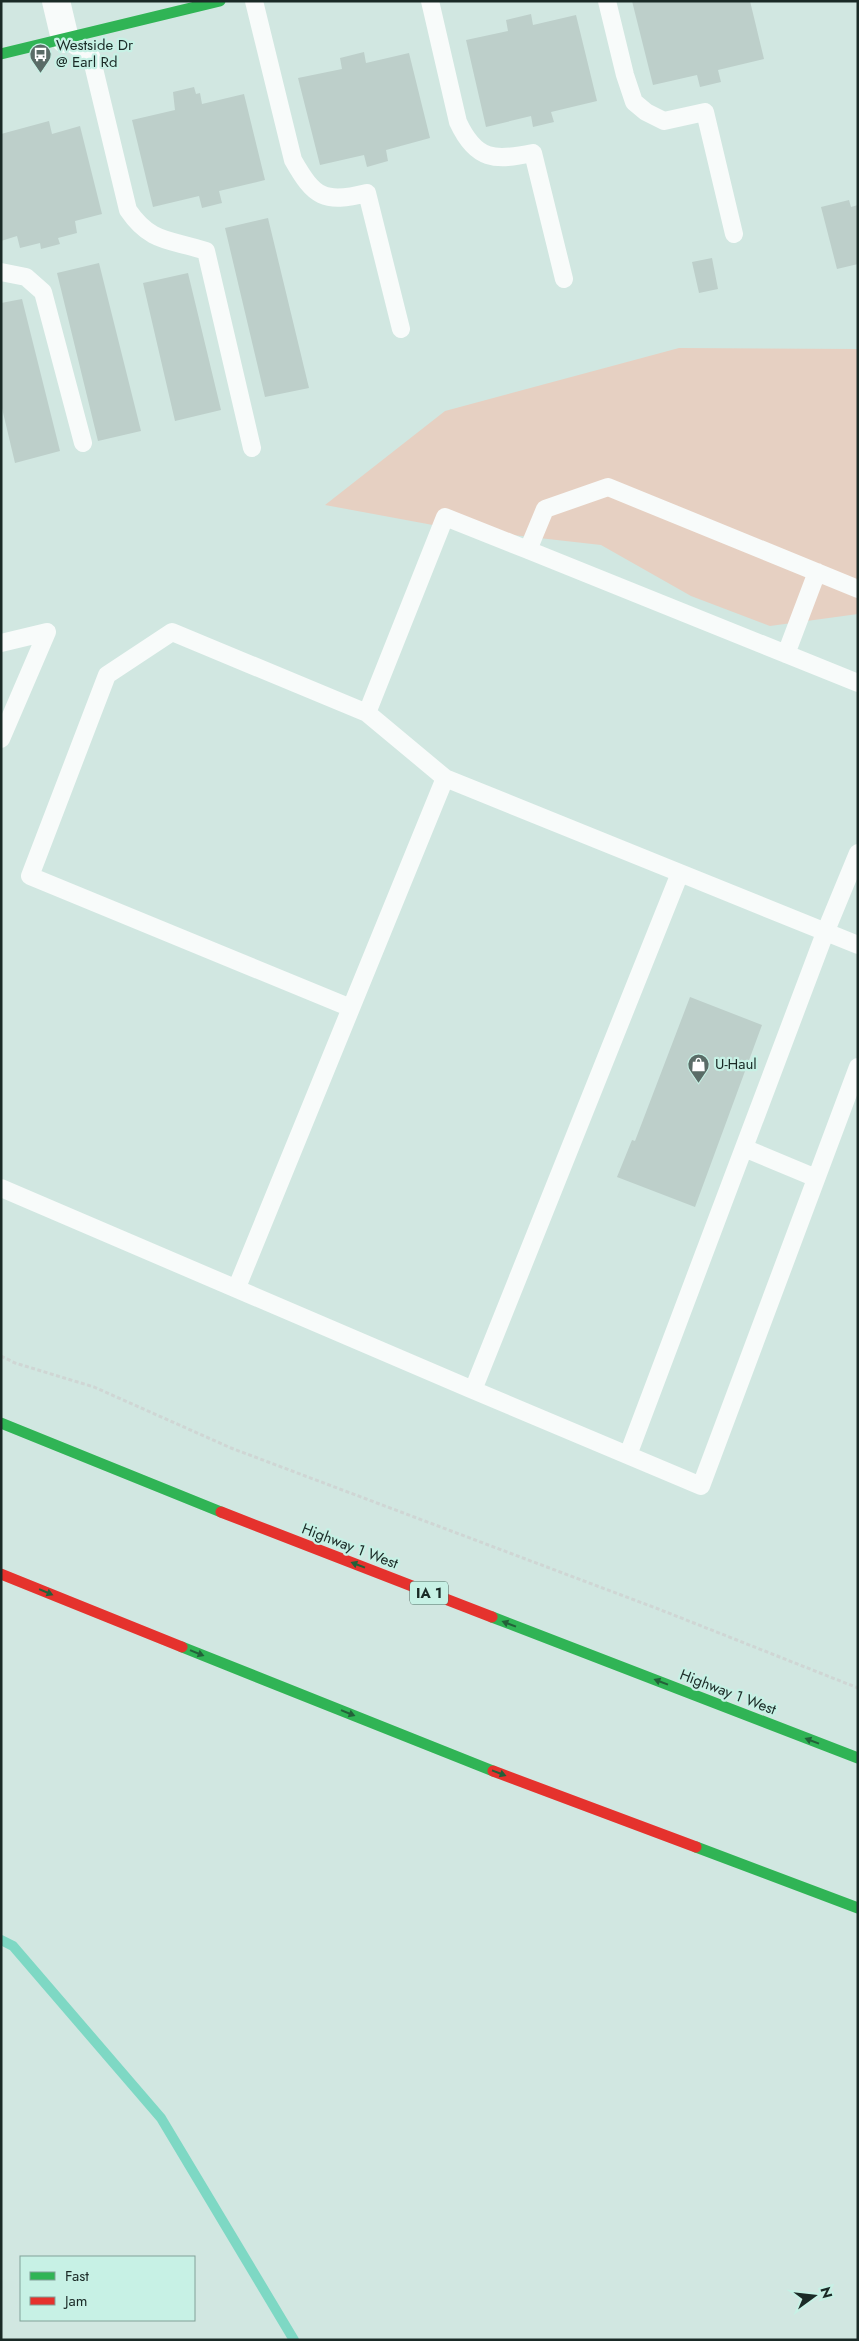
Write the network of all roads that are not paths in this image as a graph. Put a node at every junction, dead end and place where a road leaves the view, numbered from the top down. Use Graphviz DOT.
graph roads {
  1 [pos="56,1"];
  2 [pos="220,1"];
  3 [pos="254,1"];
  4 [pos="430,1"];
  5 [pos="607,1"];
  6 [pos="65,38"];
  7 [pos="1,54"];
  8 [pos="734,234"];
  9 [pos="1,272"];
  10 [pos="564,279"];
  11 [pos="401,330"];
  12 [pos="83,443"];
  13 [pos="252,448"];
  14 [pos="528,550"];
  15 [pos="817,572"];
  16 [pos="858,589"];
  17 [pos="1,643"];
  18 [pos="786,654"];
  19 [pos="858,683"];
  20 [pos="367,713"];
  21 [pos="1,739"];
  22 [pos="445,778"];
  23 [pos="858,853"];
  24 [pos="680,873"];
  25 [pos="825,933"];
  26 [pos="858,945"];
  27 [pos="351,1008"];
  28 [pos="858,1066"];
  29 [pos="744,1148"];
  30 [pos="816,1178"];
  31 [pos="1,1188"];
  32 [pos="237,1287"];
  33 [pos="473,1390"];
  34 [pos="1,1423"];
  35 [pos="628,1455"];
  36 [pos="1,1574"];
  37 [pos="858,1758"];
  38 [pos="858,1908"];
  1 -- 6 [label="street"];
  2 -- 6 [label="main road"];
  3 -- 11 [label="lane"];
  4 -- 10 [label="lane"];
  5 -- 8 [label="lane"];
  6 -- 7 [label="main road"];
  6 -- 13 [label="lane"];
  9 -- 12 [label="lane"];
  14 -- 15 [label="lane"];
  14 -- 18 [label="lane"];
  14 -- 20 [label="lane"];
  15 -- 16 [label="lane"];
  15 -- 18 [label="lane"];
  17 -- 21 [label="lane"];
  18 -- 19 [label="lane"];
  20 -- 22 [label="lane"];
  20 -- 27 [label="lane"];
  22 -- 24 [label="lane"];
  22 -- 27 [label="lane"];
  23 -- 25 [label="lane"];
  24 -- 25 [label="lane"];
  24 -- 33 [label="lane"];
  25 -- 26 [label="lane"];
  25 -- 29 [label="lane"];
  27 -- 32 [label="lane"];
  28 -- 30 [label="lane"];
  29 -- 30 [label="lane"];
  29 -- 35 [label="lane"];
  30 -- 35 [label="lane"];
  31 -- 32 [label="lane"];
  32 -- 33 [label="lane"];
  33 -- 35 [label="lane"];
  37 -- 34 [label="main road, Highway 1 West / IA 1, one-way"];
  36 -- 38 [label="main road, one-way"];
}
